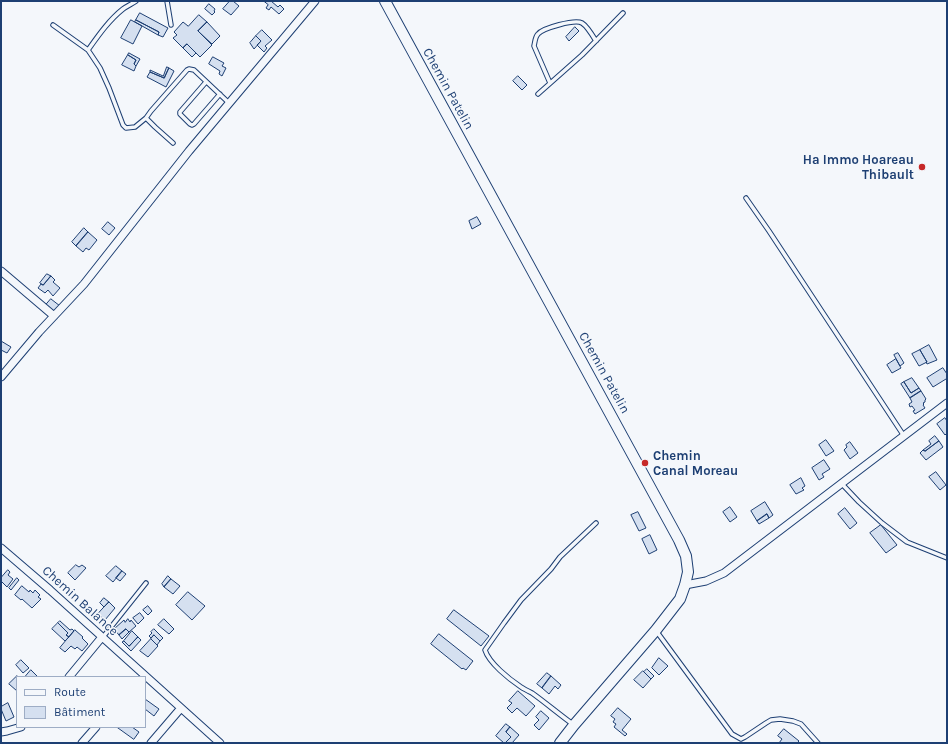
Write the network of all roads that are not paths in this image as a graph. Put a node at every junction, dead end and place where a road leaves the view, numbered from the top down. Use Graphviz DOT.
graph roads {
  1 [pos="136,1"];
  2 [pos="167,1"];
  3 [pos="315,1"];
  4 [pos="385,1"];
  5 [pos="623,12"];
  6 [pos="53,25"];
  7 [pos="171,25"];
  8 [pos="596,41"];
  9 [pos="88,50"];
  10 [pos="206,82"];
  11 [pos="550,83"];
  12 [pos="220,94"];
  13 [pos="538,94"];
  14 [pos="229,103"];
  15 [pos="146,118"];
  16 [pos="173,143"];
  17 [pos="746,198"];
  18 [pos="1,271"];
  19 [pos="54,316"];
  20 [pos="1,377"];
  21 [pos="947,403"];
  22 [pos="904,436"];
  23 [pos="842,484"];
  24 [pos="596,522"];
  25 [pos="1,548"];
  26 [pos="947,558"];
  27 [pos="146,583"];
  28 [pos="685,585"];
  29 [pos="656,630"];
  30 [pos="102,637"];
  31 [pos="141,675"];
  32 [pos="70,676"];
  33 [pos="146,679"];
  34 [pos="180,708"];
  35 [pos="574,725"];
  36 [pos="18,728"];
  37 [pos="95,728"];
  38 [pos="1,732"];
  39 [pos="218,742"];
  40 [pos="82,743"];
  41 [pos="150,743"];
  42 [pos="560,743"];
  43 [pos="818,743"];
  1 -- 9 [label="lane"];
  2 -- 7 [label="lane"];
  3 -- 14 [label="street"];
  4 -- 28 [label="main road, Chemin Patelin"];
  5 -- 8 [label="lane"];
  6 -- 9 [label="lane"];
  8 -- 11 [label="lane"];
  8 -- 11 [label="lane"];
  9 -- 15 [label="lane"];
  10 -- 12 [label="lane"];
  10 -- 12 [label="lane"];
  10 -- 15 [label="lane"];
  11 -- 13 [label="lane"];
  12 -- 14 [label="lane"];
  14 -- 19 [label="street"];
  15 -- 16 [label="lane"];
  17 -- 22 [label="lane"];
  18 -- 19 [label="street"];
  19 -- 20 [label="street"];
  21 -- 22 [label="street"];
  22 -- 23 [label="street"];
  23 -- 26 [label="lane"];
  23 -- 28 [label="street"];
  24 -- 35 [label="lane"];
  25 -- 30 [label="street, Chemin Balance"];
  27 -- 30 [label="lane"];
  28 -- 29 [label="main road, Chemin Patelin"];
  29 -- 35 [label="main road, Chemin Patelin"];
  29 -- 43 [label="lane"];
  30 -- 31 [label="street, Chemin Balance"];
  30 -- 32 [label="street"];
  33 -- 34 [label="street, Chemin Balance"];
  34 -- 39 [label="street, Chemin Balance"];
  34 -- 41 [label="street"];
  35 -- 42 [label="main road, Chemin Patelin"];
  36 -- 38 [label="street"];
  37 -- 40 [label="street"];
}
